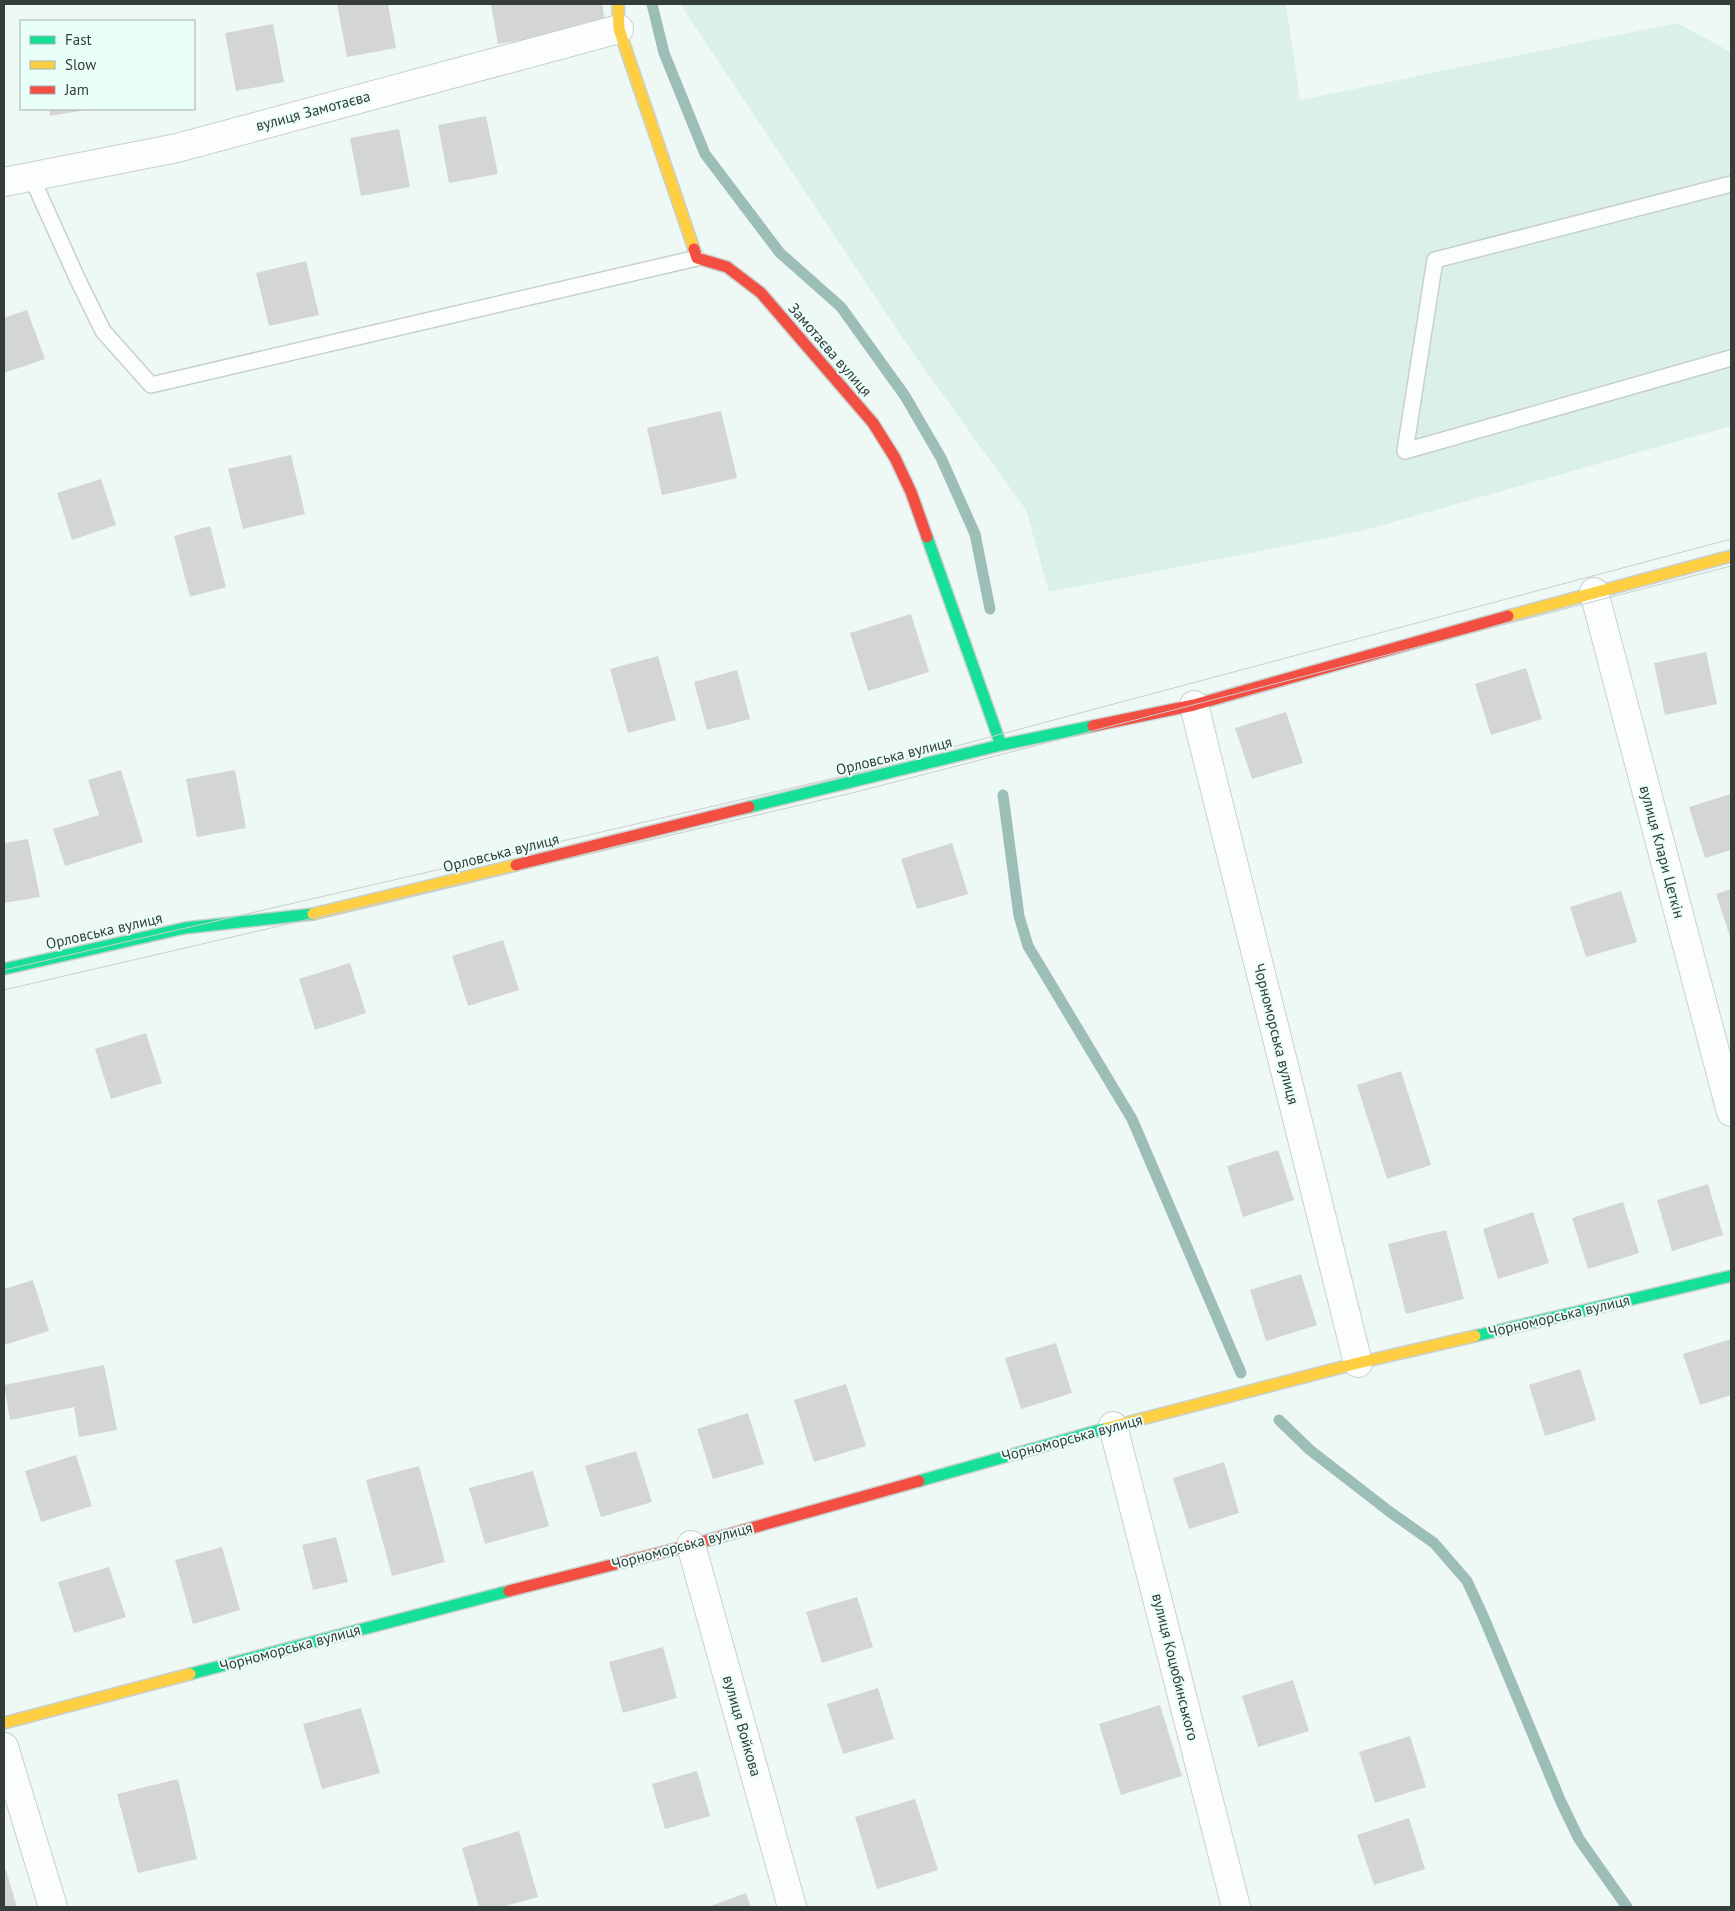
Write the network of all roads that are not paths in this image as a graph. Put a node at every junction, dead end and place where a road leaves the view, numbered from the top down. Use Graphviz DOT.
graph roads {
  1 [pos="618,16"];
  2 [pos="31,176"];
  3 [pos="4,182"];
  4 [pos="1731,184"];
  5 [pos="697,258"];
  6 [pos="1731,358"];
  7 [pos="1731,556"];
  8 [pos="1594,592"];
  9 [pos="1194,704"];
  10 [pos="1000,745"];
  11 [pos="4,969"];
  12 [pos="1731,1112"];
  13 [pos="1731,1276"];
  14 [pos="1358,1363"];
  15 [pos="1114,1426"];
  16 [pos="691,1545"];
  17 [pos="4,1723"];
  18 [pos="4,1747"];
  19 [pos="53,1907"];
  20 [pos="792,1907"];
  21 [pos="1236,1907"];
  1 -- 2 [label="street, вулиця Замотаєва"];
  1 -- 5 [label="street"];
  2 -- 3 [label="street, вулиця Замотаєва"];
  2 -- 5 [label="lane"];
  4 -- 6 [label="lane"];
  5 -- 10 [label="street, Замотаєва вулиця"];
  7 -- 8 [label="street, Орловська вулиця"];
  8 -- 9 [label="street, Орловська вулиця"];
  8 -- 12 [label="street, вулиця Клари Цеткін"];
  9 -- 10 [label="street, Орловська вулиця"];
  9 -- 14 [label="street, Чорноморська вулиця"];
  10 -- 11 [label="street, Орловська вулиця"];
  13 -- 14 [label="street, Чорноморська вулиця"];
  14 -- 15 [label="street, Чорноморська вулиця"];
  15 -- 16 [label="street, Чорноморська вулиця"];
  15 -- 21 [label="street, вулиця Коцюбинського"];
  16 -- 17 [label="street, Чорноморська вулиця"];
  16 -- 20 [label="street, вулиця Войкова"];
  18 -- 19 [label="street"];
}
